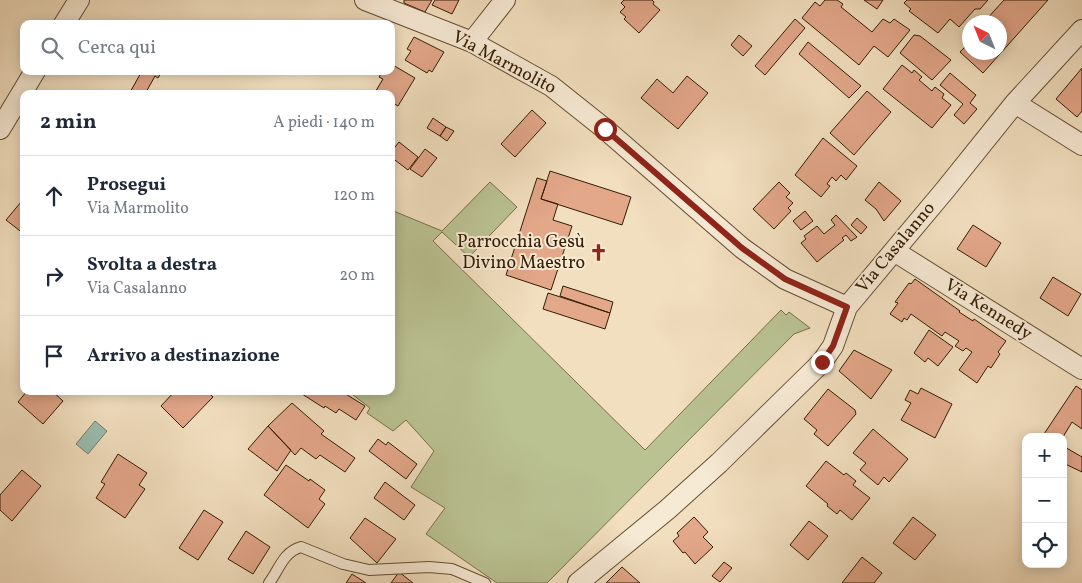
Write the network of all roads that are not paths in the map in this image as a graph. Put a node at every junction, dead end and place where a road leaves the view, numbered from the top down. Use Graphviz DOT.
graph roads {
  1 [pos="79,0"];
  2 [pos="365,0"];
  3 [pos="505,0"];
  4 [pos="66,20"];
  5 [pos="1082,30"];
  6 [pos="472,42"];
  7 [pos="33,75"];
  8 [pos="24,90"];
  9 [pos="20,96"];
  10 [pos="1015,103"];
  11 [pos="0,129"];
  12 [pos="1082,145"];
  13 [pos="894,251"];
  14 [pos="847,307"];
  15 [pos="1082,369"];
  16 [pos="269,583"];
  17 [pos="485,583"];
  18 [pos="578,583"];
  1 -- 4 [label="street"];
  2 -- 6 [label="street, Via Marmolito"];
  3 -- 6 [label="street"];
  5 -- 10 [label="street, Via Casalanno"];
  6 -- 14 [label="street, Via Marmolito"];
  7 -- 8 [label="street"];
  9 -- 11 [label="street"];
  10 -- 12 [label="street"];
  10 -- 13 [label="street, Via Casalanno"];
  13 -- 14 [label="street, Via Casalanno"];
  13 -- 15 [label="street, Via Kennedy"];
  14 -- 18 [label="street, Via Casalanno"];
  16 -- 17 [label="lane"];
}
